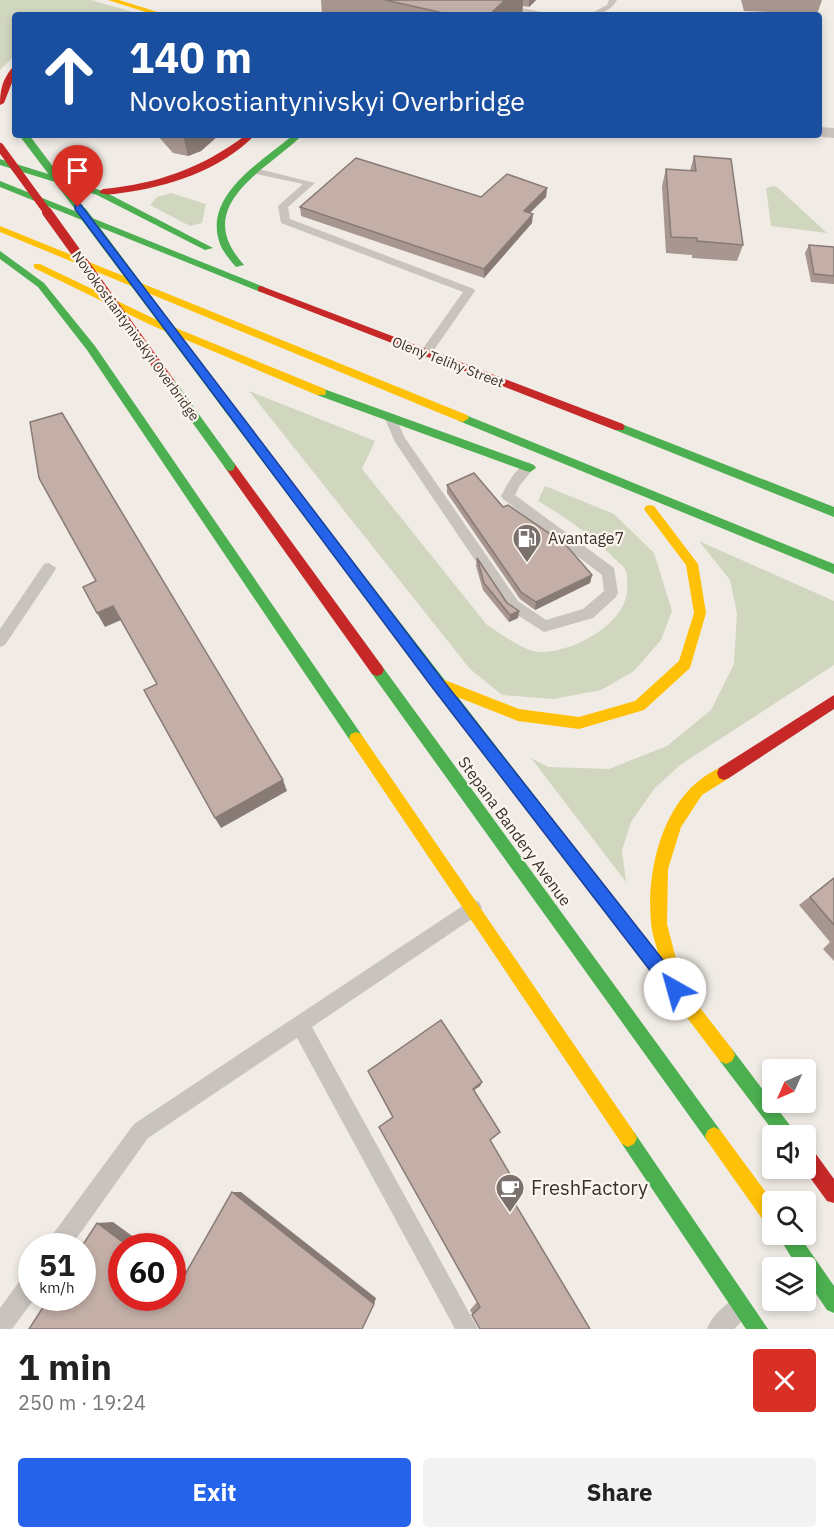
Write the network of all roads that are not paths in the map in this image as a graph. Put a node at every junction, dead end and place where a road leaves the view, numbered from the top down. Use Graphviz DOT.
graph roads {
  1 [pos="111,0"];
  2 [pos="466,0"];
  3 [pos="613,0"];
  4 [pos="153,12"];
  5 [pos="536,12"];
  6 [pos="598,12"];
  7 [pos="12,74"];
  8 [pos="0,103"];
  9 [pos="10,116"];
  10 [pos="26,138"];
  11 [pos="247,138"];
  12 [pos="296,138"];
  13 [pos="0,147"];
  14 [pos="0,162"];
  15 [pos="255,171"];
  16 [pos="0,184"];
  17 [pos="100,193"];
  18 [pos="0,229"];
  19 [pos="0,246"];
  20 [pos="0,254"];
  21 [pos="239,265"];
  22 [pos="425,354"];
  23 [pos="391,419"];
  24 [pos="261,452"];
  25 [pos="230,466"];
  26 [pos="535,469"];
  27 [pos="834,512"];
  28 [pos="806,557"];
  29 [pos="49,568"];
  30 [pos="834,569"];
  31 [pos="0,641"];
  32 [pos="437,683"];
  33 [pos="834,701"];
  34 [pos="473,908"];
  35 [pos="675,989"];
  36 [pos="300,1024"];
  37 [pos="780,1125"];
  38 [pos="816,1170"];
  39 [pos="834,1194"];
  40 [pos="762,1202"];
  41 [pos="67,1233"];
  42 [pos="794,1245"];
  43 [pos="18,1302"];
  44 [pos="834,1302"];
  45 [pos="741,1305"];
  46 [pos="0,1326"];
  47 [pos="467,1329"];
  48 [pos="718,1329"];
  49 [pos="758,1329"];
  1 -- 4 [label="main road"];
  2 -- 5 [label="lane"];
  3 -- 6 [label="lane"];
  7 -- 8 [label="main road"];
  8 -- 9 [label="main road"];
  10 -- 24 [label="main road, Novokostiantynivskyi Overbridge, bridge"];
  11 -- 17 [label="main road"];
  12 -- 15 [label="main road"];
  13 -- 25 [label="main road, Novokostiantynivskyi Overbridge, bridge"];
  14 -- 17 [label="main road"];
  15 -- 21 [label="main road"];
  15 -- 22 [label="lane"];
  16 -- 22 [label="main road, Oleny Telihy Street"];
  17 -- 21 [label="main road"];
  18 -- 28 [label="main road"];
  19 -- 23 [label="main road"];
  20 -- 34 [label="main road"];
  21 -- 22 [label="main road"];
  22 -- 27 [label="main road, Oleny Telihy Street"];
  23 -- 26 [label="main road"];
  23 -- 26 [label="lane"];
  24 -- 32 [label="main road, Stepana Bandery Avenue"];
  25 -- 40 [label="main road, Stepana Bandery Avenue"];
  28 -- 30 [label="main road"];
  28 -- 32 [label="main road"];
  29 -- 31 [label="lane"];
  32 -- 35 [label="main road, Stepana Bandery Avenue"];
  33 -- 35 [label="main road"];
  34 -- 36 [label="lane"];
  34 -- 45 [label="main road"];
  35 -- 37 [label="main road, Stepana Bandery Avenue"];
  36 -- 41 [label="lane"];
  36 -- 47 [label="lane"];
  38 -- 39 [label="main road"];
  42 -- 44 [label="main road"];
  43 -- 46 [label="lane"];
  45 -- 48 [label="lane"];
  45 -- 49 [label="main road"];
}
